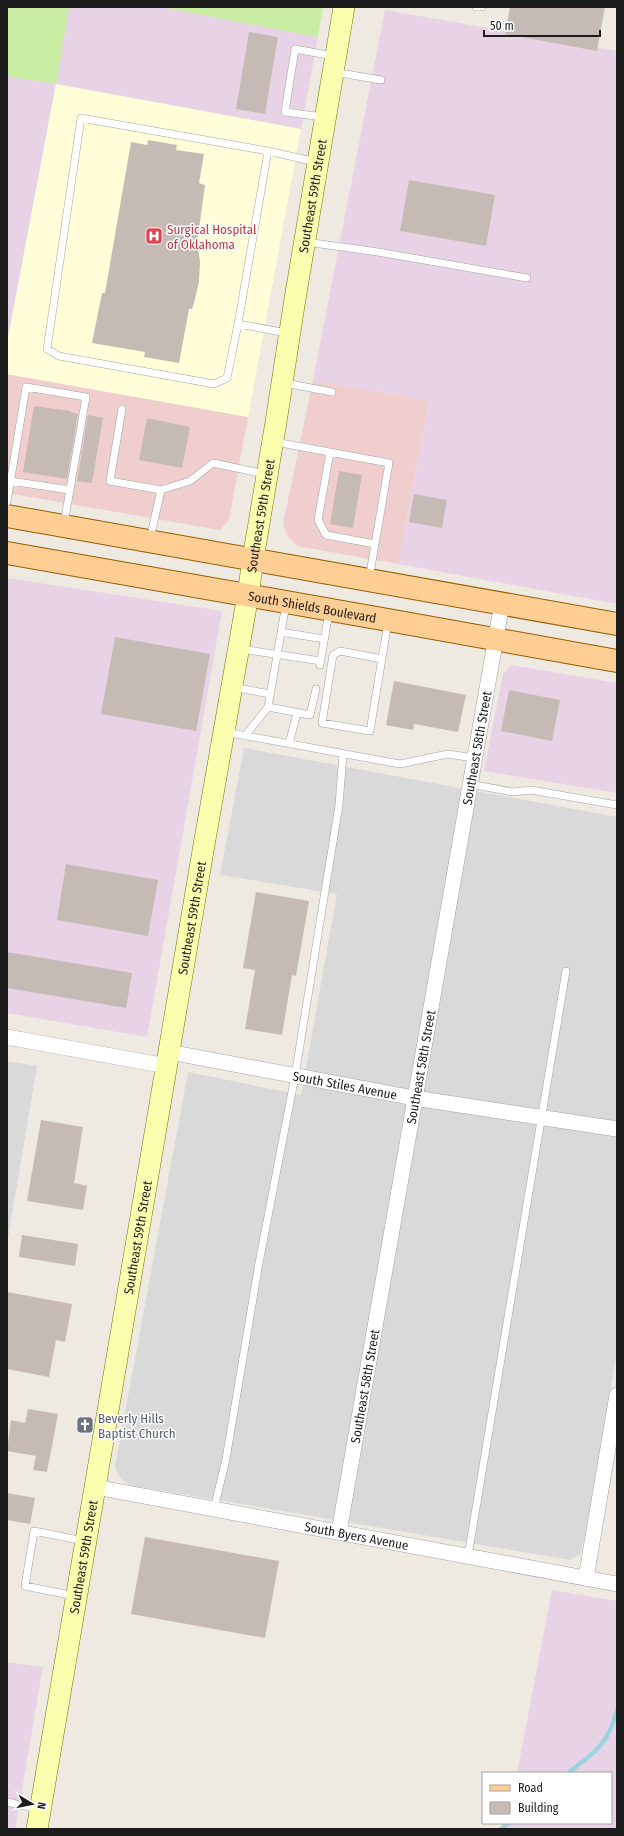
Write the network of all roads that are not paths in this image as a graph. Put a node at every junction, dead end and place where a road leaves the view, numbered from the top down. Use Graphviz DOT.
graph roads {
  1 [pos="344,7"];
  2 [pos="476,7"];
  3 [pos="482,7"];
  4 [pos="335,64"];
  5 [pos="381,80"];
  6 [pos="326,118"];
  7 [pos="268,151"];
  8 [pos="318,162"];
  9 [pos="304,242"];
  10 [pos="527,278"];
  11 [pos="238,324"];
  12 [pos="289,333"];
  13 [pos="282,383"];
  14 [pos="332,392"];
  15 [pos="122,410"];
  16 [pos="273,442"];
  17 [pos="330,452"];
  18 [pos="267,475"];
  19 [pos="10,481"];
  20 [pos="70,490"];
  21 [pos="161,490"];
  22 [pos="7,502"];
  23 [pos="7,516"];
  24 [pos="64,526"];
  25 [pos="150,541"];
  26 [pos="375,544"];
  27 [pos="7,554"];
  28 [pos="253,559"];
  29 [pos="369,580"];
  30 [pos="248,596"];
  31 [pos="286,602"];
  32 [pos="502,603"];
  33 [pos="330,610"];
  34 [pos="388,620"];
  35 [pos="617,624"];
  36 [pos="281,632"];
  37 [pos="324,639"];
  38 [pos="496,639"];
  39 [pos="239,649"];
  40 [pos="277,654"];
  41 [pos="382,659"];
  42 [pos="617,661"];
  43 [pos="232,687"];
  44 [pos="316,689"];
  45 [pos="270,694"];
  46 [pos="268,707"];
  47 [pos="296,713"];
  48 [pos="224,732"];
  49 [pos="245,736"];
  50 [pos="289,744"];
  51 [pos="343,754"];
  52 [pos="474,758"];
  53 [pos="470,784"];
  54 [pos="617,805"];
  55 [pos="566,971"];
  56 [pos="7,1037"];
  57 [pos="168,1059"];
  58 [pos="295,1076"];
  59 [pos="414,1098"];
  60 [pos="542,1118"];
  61 [pos="617,1129"];
  62 [pos="617,1396"];
  63 [pos="95,1488"];
  64 [pos="214,1509"];
  65 [pos="339,1532"];
  66 [pos="86,1541"];
  67 [pos="468,1556"];
  68 [pos="586,1578"];
  69 [pos="617,1584"];
  70 [pos="76,1596"];
  71 [pos="7,1802"];
  72 [pos="38,1819"];
  1 -- 4 [label="main road, Southeast 59th Street"];
  2 -- 3 [label="lane"];
  4 -- 5 [label="lane"];
  4 -- 6 [label="main road, Southeast 59th Street"];
  4 -- 6 [label="lane"];
  6 -- 8 [label="main road, Southeast 59th Street"];
  7 -- 8 [label="lane"];
  7 -- 11 [label="lane"];
  7 -- 11 [label="lane"];
  8 -- 9 [label="main road, Southeast 59th Street"];
  9 -- 10 [label="lane"];
  9 -- 12 [label="main road, Southeast 59th Street"];
  11 -- 12 [label="lane"];
  12 -- 13 [label="main road, Southeast 59th Street"];
  13 -- 14 [label="lane"];
  13 -- 16 [label="main road, Southeast 59th Street"];
  15 -- 21 [label="lane"];
  16 -- 17 [label="lane"];
  16 -- 18 [label="main road, Southeast 59th Street"];
  17 -- 26 [label="lane"];
  17 -- 26 [label="lane"];
  18 -- 21 [label="lane"];
  18 -- 28 [label="main road, Southeast 59th Street"];
  19 -- 20 [label="lane"];
  19 -- 20 [label="lane"];
  19 -- 22 [label="lane"];
  20 -- 24 [label="lane"];
  21 -- 25 [label="lane"];
  23 -- 24 [label="main road"];
  24 -- 25 [label="main road"];
  25 -- 28 [label="main road"];
  26 -- 29 [label="lane"];
  27 -- 30 [label="main road, South Shields Boulevard"];
  28 -- 29 [label="main road"];
  28 -- 30 [label="main road, Southeast 59th Street"];
  29 -- 32 [label="main road"];
  30 -- 31 [label="main road, South Shields Boulevard"];
  30 -- 39 [label="main road, Southeast 59th Street"];
  31 -- 33 [label="main road, South Shields Boulevard"];
  31 -- 36 [label="lane"];
  32 -- 35 [label="main road"];
  32 -- 38 [label="street, Southeast 58th Street"];
  33 -- 34 [label="main road, South Shields Boulevard"];
  33 -- 37 [label="lane"];
  34 -- 38 [label="main road, South Shields Boulevard"];
  34 -- 41 [label="lane"];
  36 -- 37 [label="lane"];
  36 -- 40 [label="lane"];
  37 -- 40 [label="lane"];
  38 -- 42 [label="main road, South Shields Boulevard"];
  38 -- 52 [label="street, Southeast 58th Street"];
  39 -- 40 [label="lane"];
  39 -- 43 [label="main road, Southeast 59th Street"];
  40 -- 45 [label="lane"];
  41 -- 41 [label="lane"];
  43 -- 45 [label="lane"];
  43 -- 48 [label="main road, Southeast 59th Street"];
  44 -- 47 [label="lane"];
  45 -- 46 [label="lane"];
  46 -- 47 [label="lane"];
  46 -- 49 [label="lane"];
  47 -- 50 [label="lane"];
  48 -- 49 [label="lane"];
  48 -- 57 [label="main road, Southeast 59th Street"];
  49 -- 50 [label="lane"];
  50 -- 51 [label="lane"];
  51 -- 52 [label="lane"];
  51 -- 58 [label="lane"];
  52 -- 53 [label="street, Southeast 58th Street"];
  53 -- 54 [label="lane"];
  53 -- 59 [label="street, Southeast 58th Street"];
  55 -- 60 [label="lane"];
  56 -- 57 [label="street, South Stiles Avenue"];
  57 -- 58 [label="street, South Stiles Avenue"];
  57 -- 63 [label="main road, Southeast 59th Street"];
  58 -- 59 [label="street, South Stiles Avenue"];
  58 -- 64 [label="lane"];
  59 -- 60 [label="street, South Stiles Avenue"];
  59 -- 65 [label="street, Southeast 58th Street"];
  60 -- 61 [label="street, South Stiles Avenue"];
  60 -- 67 [label="lane"];
  62 -- 68 [label="street"];
  63 -- 64 [label="street, South Byers Avenue"];
  63 -- 66 [label="main road, Southeast 59th Street"];
  64 -- 65 [label="street, South Byers Avenue"];
  65 -- 67 [label="street, South Byers Avenue"];
  66 -- 70 [label="main road, Southeast 59th Street"];
  66 -- 70 [label="lane"];
  67 -- 68 [label="street, South Byers Avenue"];
  68 -- 69 [label="street, South Byers Avenue"];
  70 -- 72 [label="main road, Southeast 59th Street"];
  71 -- 72 [label="lane"];
}
